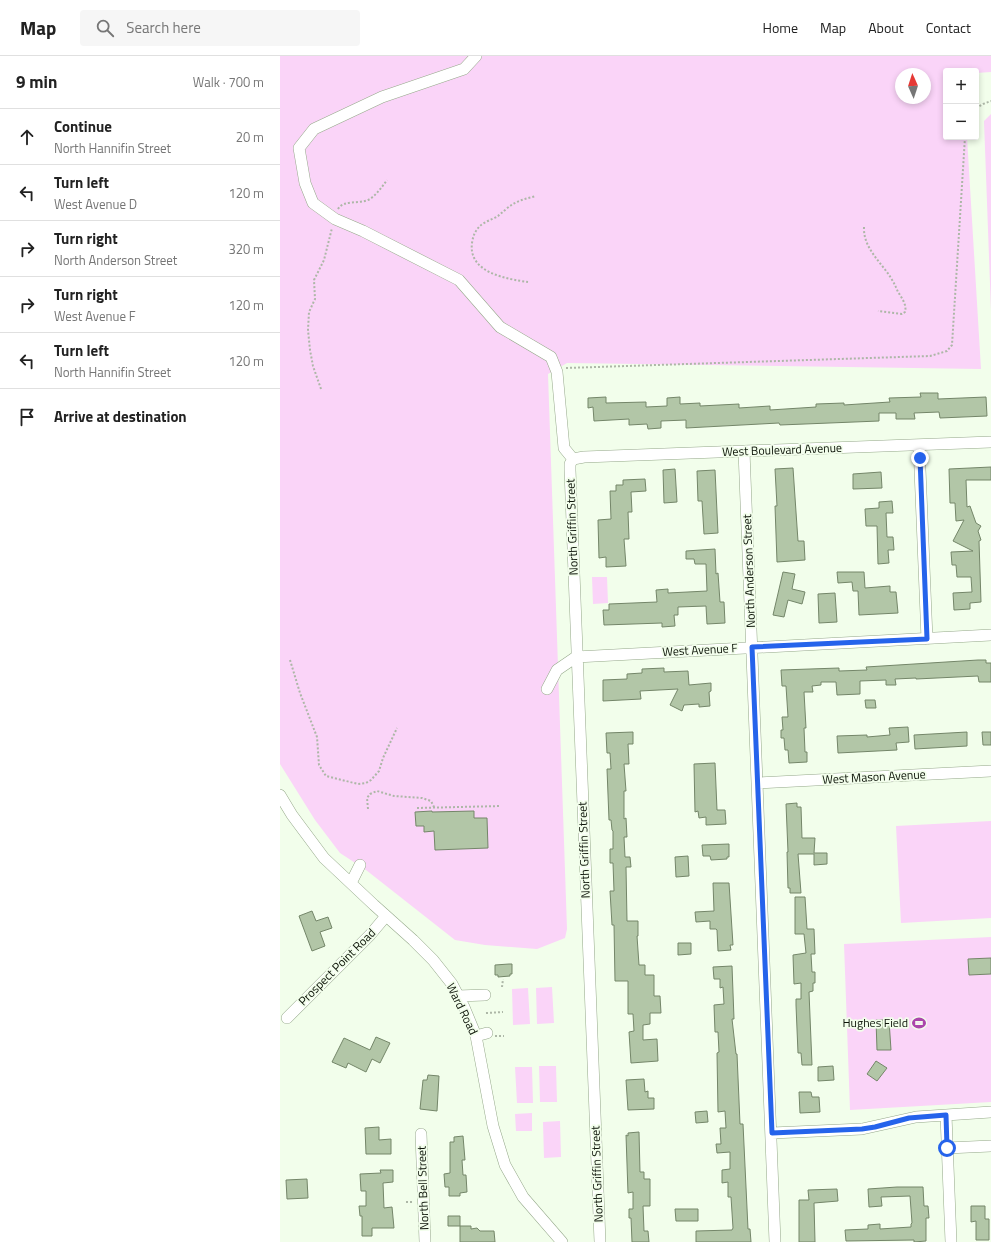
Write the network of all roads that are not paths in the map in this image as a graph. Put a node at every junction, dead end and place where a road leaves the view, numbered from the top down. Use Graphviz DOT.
graph roads {
  1 [pos="476,56"];
  2 [pos="991,442"];
  3 [pos="919,445"];
  4 [pos="744,451"];
  5 [pos="573,459"];
  6 [pos="991,635"];
  7 [pos="927,639"];
  8 [pos="752,647"];
  9 [pos="576,657"];
  10 [pos="547,689"];
  11 [pos="991,771"];
  12 [pos="758,783"];
  13 [pos="280,795"];
  14 [pos="360,866"];
  15 [pos="351,883"];
  16 [pos="386,916"];
  17 [pos="485,995"];
  18 [pos="458,996"];
  19 [pos="287,1018"];
  20 [pos="487,1033"];
  21 [pos="476,1036"];
  22 [pos="991,1112"];
  23 [pos="946,1115"];
  24 [pos="772,1133"];
  25 [pos="422,1134"];
  26 [pos="991,1146"];
  27 [pos="947,1148"];
  28 [pos="425,1242"];
  29 [pos="562,1242"];
  30 [pos="600,1242"];
  31 [pos="775,1242"];
  32 [pos="951,1242"];
  1 -- 5 [label="street"];
  2 -- 3 [label="street, West Boulevard Avenue"];
  3 -- 4 [label="street, West Boulevard Avenue"];
  3 -- 7 [label="street"];
  4 -- 5 [label="street, West Boulevard Avenue"];
  4 -- 8 [label="street, North Anderson Street"];
  5 -- 9 [label="street, North Griffin Street"];
  6 -- 7 [label="street, West Avenue F"];
  7 -- 8 [label="street, West Avenue F"];
  8 -- 9 [label="street, West Avenue F"];
  8 -- 12 [label="street, North Anderson Street"];
  9 -- 10 [label="street"];
  9 -- 30 [label="street, North Griffin Street"];
  11 -- 12 [label="street, West Mason Avenue"];
  12 -- 24 [label="street, North Anderson Street"];
  13 -- 15 [label="street, Ward Road"];
  14 -- 15 [label="street"];
  15 -- 16 [label="street, Ward Road"];
  16 -- 18 [label="street, Ward Road"];
  16 -- 19 [label="street, Prospect Point Road"];
  17 -- 18 [label="street"];
  18 -- 21 [label="street, Ward Road"];
  20 -- 21 [label="street"];
  21 -- 29 [label="street, Ward Road"];
  22 -- 23 [label="street"];
  23 -- 24 [label="street"];
  23 -- 27 [label="street"];
  24 -- 31 [label="street, North Anderson Street"];
  25 -- 28 [label="street, North Bell Street"];
  26 -- 27 [label="street"];
  27 -- 32 [label="street"];
}
